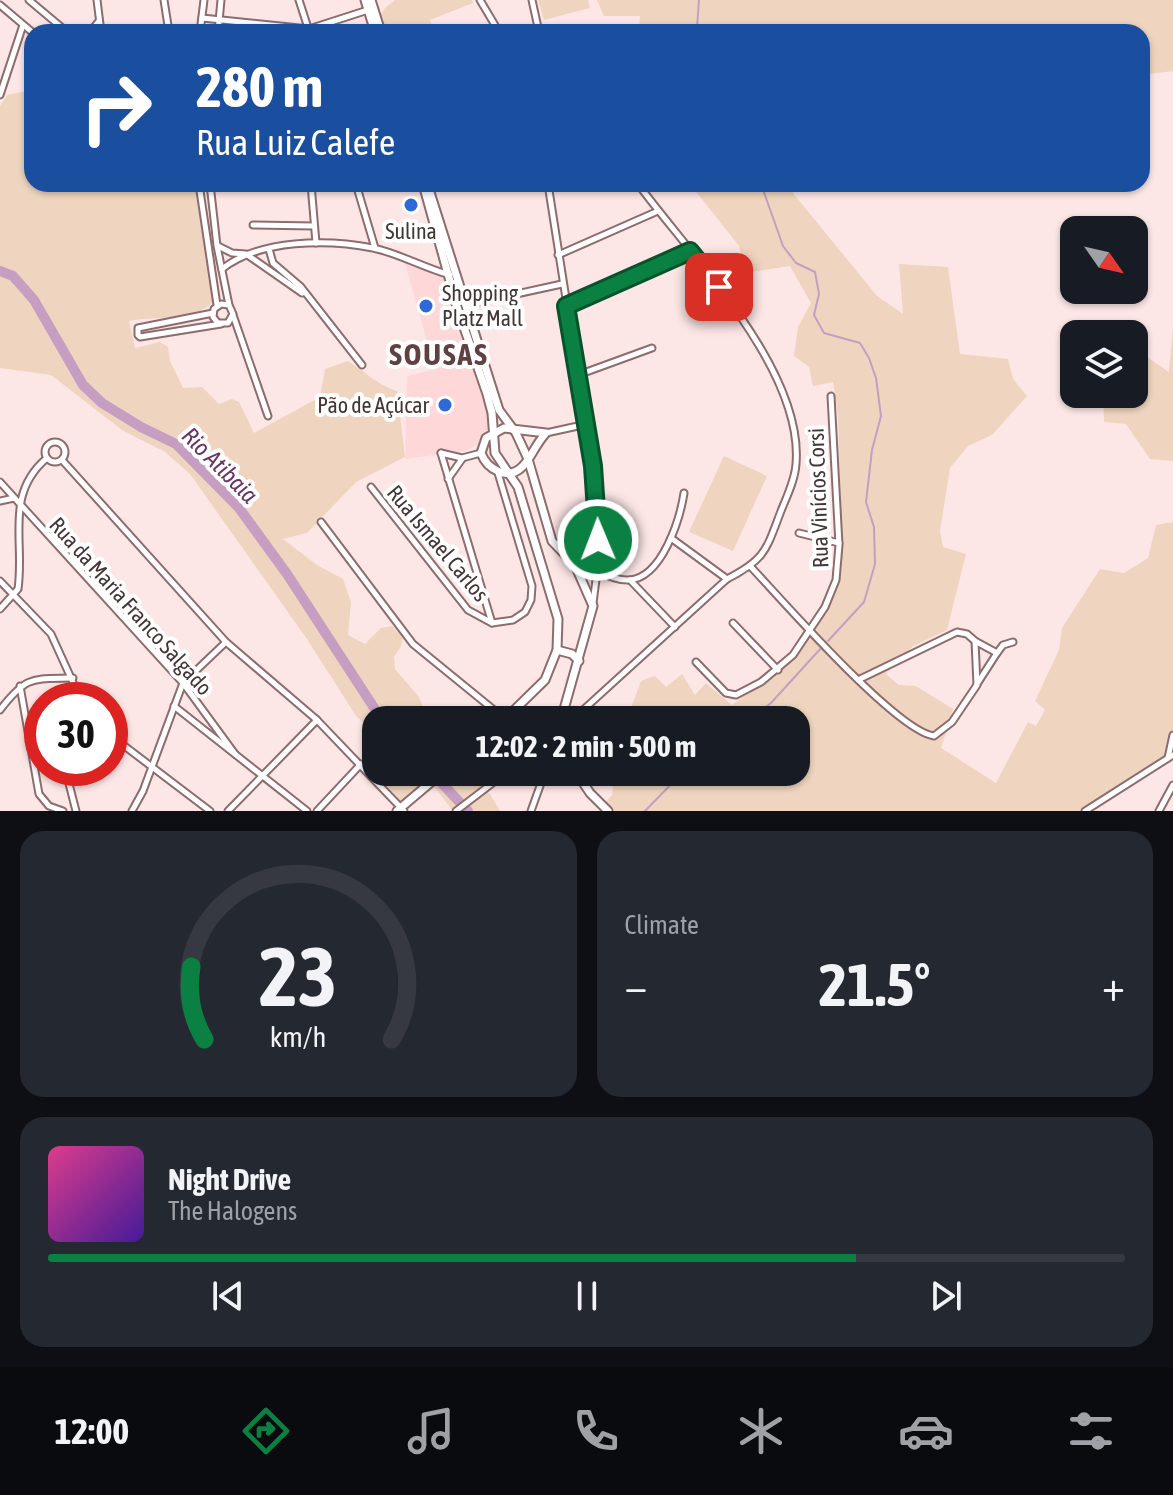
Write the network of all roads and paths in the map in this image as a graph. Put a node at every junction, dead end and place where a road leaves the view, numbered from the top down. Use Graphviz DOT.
graph roads {
  1 [pos="29,0"];
  2 [pos="97,0"];
  3 [pos="164,0"];
  4 [pos="204,0"];
  5 [pos="221,0"];
  6 [pos="299,0"];
  7 [pos="365,0"];
  8 [pos="371,0"];
  9 [pos="480,0"];
  10 [pos="532,0"];
  11 [pos="0,5"];
  12 [pos="368,10"];
  13 [pos="202,18"];
  14 [pos="219,19"];
  15 [pos="100,20"];
  16 [pos="58,24"];
  17 [pos="97,24"];
  18 [pos="100,24"];
  19 [pos="168,24"];
  20 [pos="201,24"];
  21 [pos="219,24"];
  22 [pos="256,24"];
  23 [pos="307,24"];
  24 [pos="329,24"];
  25 [pos="372,24"];
  26 [pos="378,24"];
  27 [pos="494,24"];
  28 [pos="537,24"];
  29 [pos="23,25"];
  30 [pos="0,95"];
  31 [pos="200,192"];
  32 [pos="211,192"];
  33 [pos="312,192"];
  34 [pos="358,192"];
  35 [pos="427,192"];
  36 [pos="428,192"];
  37 [pos="549,192"];
  38 [pos="644,192"];
  39 [pos="658,211"];
  40 [pos="253,225"];
  41 [pos="314,226"];
  42 [pos="316,243"];
  43 [pos="217,246"];
  44 [pos="375,248"];
  45 [pos="269,249"];
  46 [pos="690,251"];
  47 [pos="246,254"];
  48 [pos="558,255"];
  49 [pos="444,256"];
  50 [pos="222,269"];
  51 [pos="430,270"];
  52 [pos="450,275"];
  53 [pos="562,284"];
  54 [pos="305,294"];
  55 [pos="229,305"];
  56 [pos="466,305"];
  57 [pos="217,306"];
  58 [pos="566,306"];
  59 [pos="213,313"];
  60 [pos="233,314"];
  61 [pos="222,324"];
  62 [pos="242,342"];
  63 [pos="652,348"];
  64 [pos="362,365"];
  65 [pos="578,375"];
  66 [pos="831,396"];
  67 [pos="268,416"];
  68 [pos="588,424"];
  69 [pos="511,428"];
  70 [pos="493,433"];
  71 [pos="546,433"];
  72 [pos="481,453"];
  73 [pos="47,458"];
  74 [pos="462,458"];
  75 [pos="528,459"];
  76 [pos="62,460"];
  77 [pos="498,473"];
  78 [pos="508,473"];
  79 [pos="448,479"];
  80 [pos="0,482"];
  81 [pos="371,487"];
  82 [pos="684,493"];
  83 [pos="0,501"];
  84 [pos="17,501"];
  85 [pos="321,522"];
  86 [pos="799,533"];
  87 [pos="671,538"];
  88 [pos="839,543"];
  89 [pos="575,565"];
  90 [pos="751,567"];
  91 [pos="597,572"];
  92 [pos="727,579"];
  93 [pos="630,580"];
  94 [pos="0,581"];
  95 [pos="13,595"];
  96 [pos="593,606"];
  97 [pos="0,609"];
  98 [pos="492,623"];
  99 [pos="733,623"];
  100 [pos="675,627"];
  101 [pos="809,628"];
  102 [pos="975,641"];
  103 [pos="226,642"];
  104 [pos="1013,642"];
  105 [pos="557,650"];
  106 [pos="997,653"];
  107 [pos="579,661"];
  108 [pos="696,662"];
  109 [pos="778,670"];
  110 [pos="73,678"];
  111 [pos="858,680"];
  112 [pos="74,682"];
  113 [pos="183,683"];
  114 [pos="977,685"];
  115 [pos="20,686"];
  116 [pos="174,706"];
  117 [pos="488,706"];
  118 [pos="519,706"];
  119 [pos="566,706"];
  120 [pos="588,706"];
  121 [pos="0,710"];
  122 [pos="317,720"];
  123 [pos="1173,739"];
  124 [pos="128,749"];
  125 [pos="235,754"];
  126 [pos="1170,757"];
  127 [pos="361,764"];
  128 [pos="152,767"];
  129 [pos="262,775"];
  130 [pos="1173,785"];
  131 [pos="70,786"];
  132 [pos="427,786"];
  133 [pos="489,786"];
  134 [pos="540,786"];
  135 [pos="585,786"];
  136 [pos="323,805"];
  137 [pos="401,810"];
  138 [pos="63,811"];
  139 [pos="76,811"];
  140 [pos="132,811"];
  141 [pos="210,811"];
  142 [pos="228,811"];
  143 [pos="307,811"];
  144 [pos="317,811"];
  145 [pos="330,811"];
  146 [pos="456,811"];
  147 [pos="531,811"];
  148 [pos="608,811"];
  149 [pos="1085,811"];
  150 [pos="1159,811"];
  1 -- 16 [label="street"];
  2 -- 15 [label="street"];
  3 -- 19 [label="street"];
  4 -- 13 [label="street"];
  5 -- 14 [label="street"];
  6 -- 23 [label="street"];
  7 -- 12 [label="main road"];
  8 -- 26 [label="main road"];
  9 -- 27 [label="street"];
  10 -- 28 [label="street"];
  11 -- 29 [label="street"];
  12 -- 24 [label="street"];
  12 -- 25 [label="main road"];
  13 -- 14 [label="street"];
  13 -- 20 [label="street"];
  14 -- 21 [label="street"];
  14 -- 22 [label="street"];
  15 -- 17 [label="street"];
  15 -- 18 [label="street"];
  29 -- 30 [label="street"];
  31 -- 57 [label="street"];
  32 -- 43 [label="street"];
  33 -- 41 [label="street"];
  34 -- 44 [label="street"];
  35 -- 49 [label="main road"];
  36 -- 56 [label="main road"];
  37 -- 48 [label="street"];
  38 -- 39 [label="street"];
  39 -- 46 [label="street"];
  39 -- 48 [label="street"];
  40 -- 41 [label="street"];
  41 -- 42 [label="street"];
  42 -- 44 [label="street"];
  42 -- 45 [label="street"];
  43 -- 47 [label="street"];
  43 -- 50 [label="street"];
  44 -- 51 [label="street"];
  45 -- 47 [label="street"];
  45 -- 54 [label="street"];
  46 -- 58 [label="street"];
  46 -- 90 [label="street"];
  47 -- 50 [label="street"];
  47 -- 54 [label="street"];
  48 -- 53 [label="street"];
  49 -- 51 [label="street"];
  49 -- 52 [label="main road"];
  50 -- 55 [label="street"];
  51 -- 52 [label="street"];
  52 -- 70 [label="main road"];
  53 -- 56 [label="street"];
  53 -- 58 [label="street"];
  54 -- 64 [label="street"];
  55 -- 57 [label="street"];
  55 -- 60 [label="street"];
  56 -- 69 [label="main road"];
  57 -- 59 [label="street"];
  58 -- 65 [label="street"];
  59 -- 61 [label="street"];
  59 -- 61 [label="street"];
  60 -- 61 [label="street"];
  60 -- 62 [label="street"];
  61 -- 62 [label="street"];
  62 -- 67 [label="street"];
  63 -- 65 [label="street"];
  65 -- 68 [label="street"];
  66 -- 88 [label="street, Rua Vinícios Corsi"];
  68 -- 71 [label="street"];
  68 -- 91 [label="street"];
  69 -- 70 [label="main road"];
  69 -- 71 [label="main road"];
  69 -- 75 [label="main road"];
  70 -- 72 [label="main road"];
  70 -- 78 [label="main road"];
  71 -- 75 [label="main road"];
  72 -- 74 [label="street"];
  72 -- 77 [label="main road"];
  73 -- 76 [label="street"];
  73 -- 76 [label="street"];
  73 -- 84 [label="street"];
  74 -- 79 [label="street"];
  74 -- 79 [label="street"];
  75 -- 78 [label="main road"];
  75 -- 89 [label="main road"];
  76 -- 103 [label="street"];
  77 -- 78 [label="main road"];
  77 -- 98 [label="street, Rua Ismael Carlos"];
  78 -- 105 [label="main road"];
  79 -- 98 [label="street"];
  80 -- 84 [label="street, Rua da Maria Franco Salgado"];
  81 -- 98 [label="street, Rua Ismael Carlos"];
  82 -- 87 [label="street"];
  83 -- 84 [label="street"];
  84 -- 95 [label="street"];
  84 -- 113 [label="street, Rua da Maria Franco Salgado"];
  85 -- 117 [label="street"];
  86 -- 88 [label="street"];
  87 -- 92 [label="street"];
  87 -- 93 [label="street"];
  88 -- 101 [label="street, Rua Vinícios Corsi"];
  89 -- 91 [label="street"];
  89 -- 96 [label="main road"];
  90 -- 92 [label="street"];
  90 -- 101 [label="street"];
  91 -- 93 [label="street"];
  91 -- 96 [label="street"];
  92 -- 100 [label="street"];
  93 -- 100 [label="street"];
  94 -- 95 [label="street"];
  95 -- 97 [label="street"];
  95 -- 110 [label="street"];
  96 -- 107 [label="main road"];
  99 -- 109 [label="street"];
  100 -- 120 [label="street"];
  101 -- 109 [label="street, Rua Vinícios Corsi"];
  101 -- 111 [label="street"];
  102 -- 106 [label="street"];
  102 -- 111 [label="street"];
  102 -- 114 [label="street"];
  103 -- 113 [label="street"];
  103 -- 122 [label="street"];
  104 -- 106 [label="street"];
  105 -- 107 [label="main road"];
  105 -- 118 [label="main road"];
  106 -- 114 [label="street"];
  107 -- 119 [label="main road"];
  108 -- 109 [label="street, Rua Vinícios Corsi"];
  110 -- 112 [label="street"];
  110 -- 115 [label="street"];
  111 -- 114 [label="street"];
  113 -- 116 [label="street"];
  113 -- 125 [label="street, Rua da Maria Franco Salgado"];
  115 -- 121 [label="street"];
  115 -- 138 [label="street"];
  116 -- 125 [label="street"];
  116 -- 128 [label="street"];
  122 -- 127 [label="street"];
  122 -- 129 [label="street"];
  123 -- 126 [label="street"];
  124 -- 128 [label="street"];
  125 -- 129 [label="street"];
  126 -- 149 [label="street"];
  127 -- 136 [label="street"];
  127 -- 137 [label="street"];
  128 -- 140 [label="street"];
  128 -- 141 [label="street"];
  129 -- 142 [label="street"];
  129 -- 143 [label="street"];
  130 -- 150 [label="street"];
  131 -- 139 [label="street"];
  132 -- 137 [label="main road"];
  133 -- 146 [label="street"];
  134 -- 147 [label="street"];
  135 -- 148 [label="main road"];
  136 -- 144 [label="street"];
  136 -- 145 [label="street"];
}
